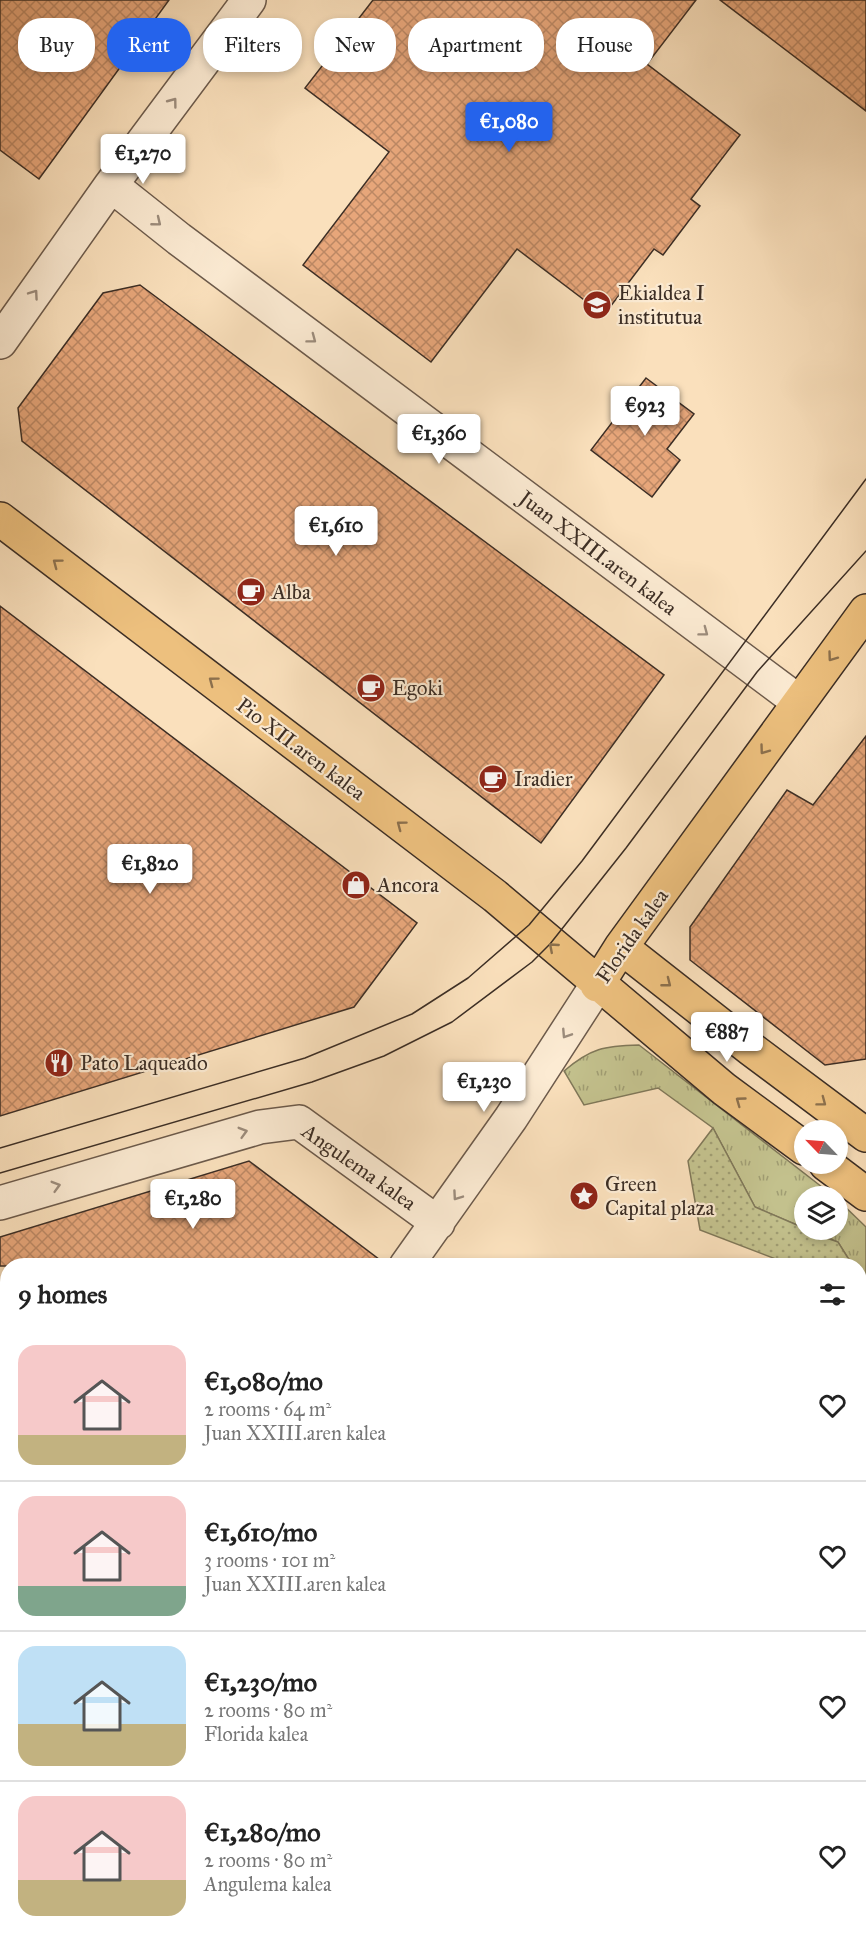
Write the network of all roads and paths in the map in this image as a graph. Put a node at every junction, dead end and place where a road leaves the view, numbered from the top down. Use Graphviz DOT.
graph roads {
  1 [pos="249,0"];
  2 [pos="111,185"];
  3 [pos="0,342"];
  4 [pos="0,519"];
  5 [pos="866,611"];
  6 [pos="799,702"];
  7 [pos="621,947"];
  8 [pos="597,985"];
  9 [pos="866,1134"];
  10 [pos="794,1141"];
  11 [pos="839,1174"];
  12 [pos="866,1194"];
  13 [pos="0,1203"];
  14 [pos="438,1223"];
  15 [pos="412,1258"];
  2 -- 1 [label="street, one-way"];
  3 -- 2 [label="street, one-way"];
  2 -- 6 [label="street, Juan XXIII.aren kalea, one-way"];
  8 -- 4 [label="main road, Pio XII.aren kalea, one-way"];
  5 -- 6 [label="main road, Florida kalea, one-way"];
  6 -- 7 [label="main road, Florida kalea, one-way"];
  7 -- 8 [label="main road, Florida kalea"];
  7 -- 9 [label="main road, one-way"];
  10 -- 8 [label="main road, Pio XII.aren kalea, one-way"];
  8 -- 14 [label="street, Florida kalea, one-way"];
  11 -- 12 [label="main road"];
  13 -- 14 [label="street, Angulema kalea, one-way"];
  14 -- 15 [label="street, Florida kalea"];
}
